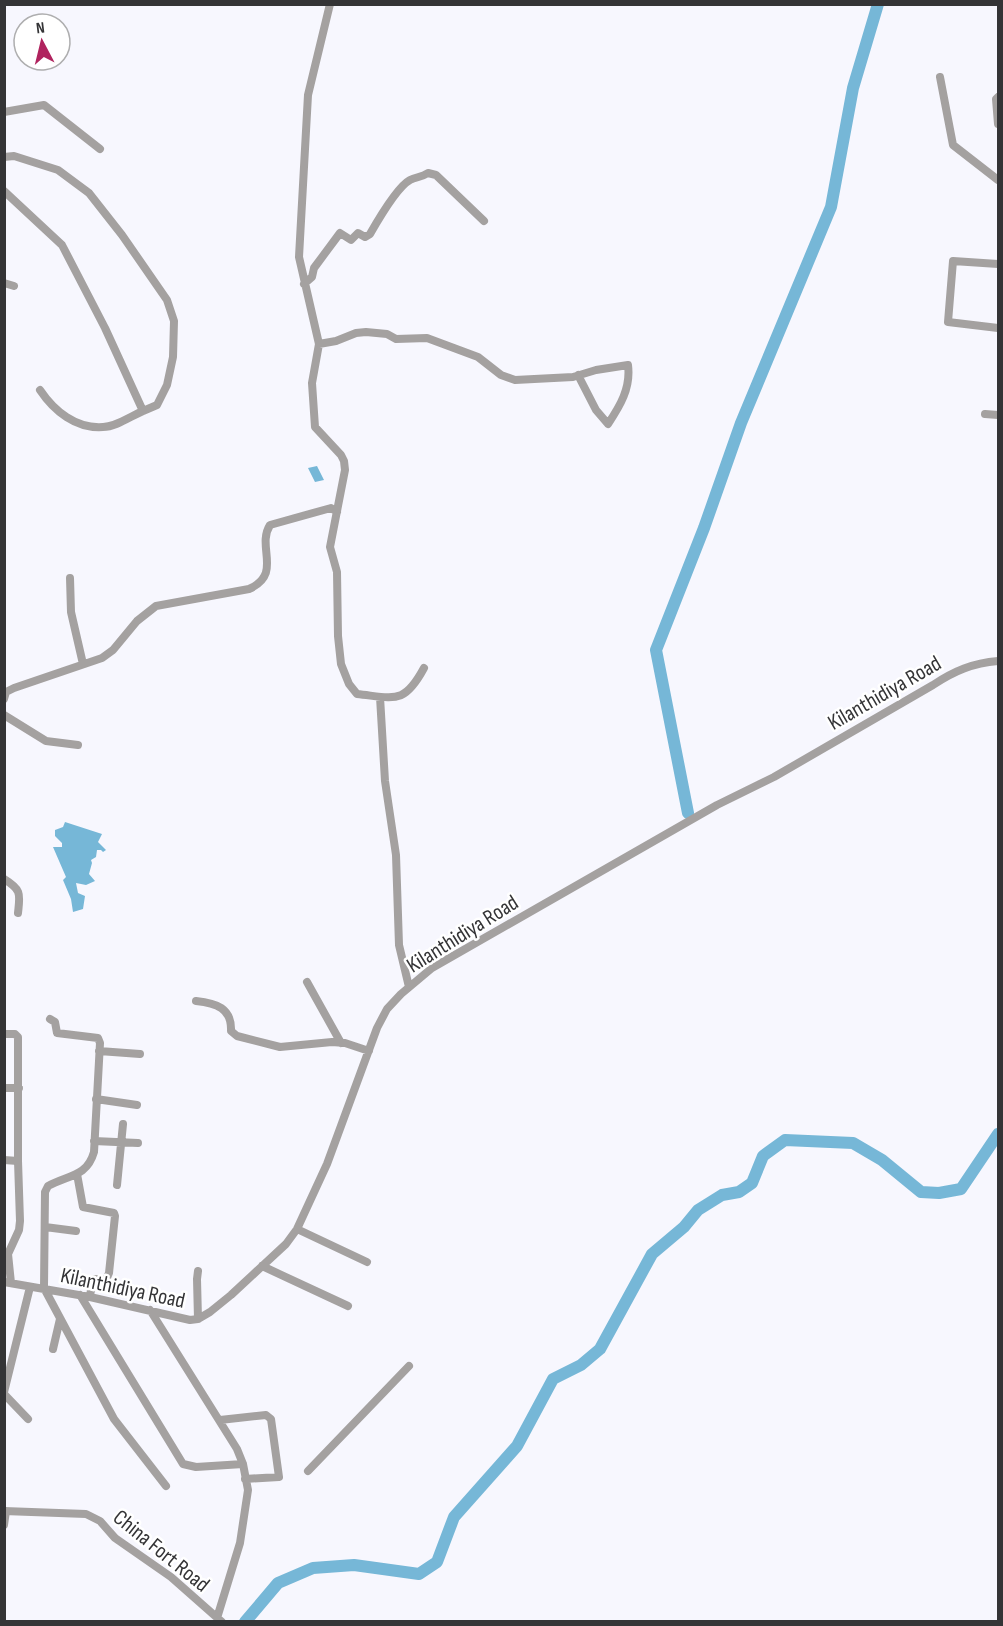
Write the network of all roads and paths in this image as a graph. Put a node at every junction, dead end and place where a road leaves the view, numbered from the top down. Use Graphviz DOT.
graph roads {
  1 [pos="330,4"];
  2 [pos="940,77"];
  3 [pos="999,97"];
  4 [pos="6,110"];
  5 [pos="999,124"];
  6 [pos="100,149"];
  7 [pos="4,157"];
  8 [pos="999,180"];
  9 [pos="4,191"];
  10 [pos="484,221"];
  11 [pos="999,264"];
  12 [pos="4,283"];
  13 [pos="304,284"];
  14 [pos="14,286"];
  15 [pos="999,328"];
  16 [pos="319,344"];
  17 [pos="578,375"];
  18 [pos="40,390"];
  19 [pos="143,411"];
  20 [pos="986,414"];
  21 [pos="999,415"];
  22 [pos="337,512"];
  23 [pos="70,578"];
  24 [pos="999,661"];
  25 [pos="83,664"];
  26 [pos="424,668"];
  27 [pos="380,697"];
  28 [pos="4,699"];
  29 [pos="4,715"];
  30 [pos="78,745"];
  31 [pos="4,879"];
  32 [pos="18,913"];
  33 [pos="307,982"];
  34 [pos="409,987"];
  35 [pos="196,1001"];
  36 [pos="50,1019"];
  37 [pos="4,1034"];
  38 [pos="341,1042"];
  39 [pos="99,1051"];
  40 [pos="369,1051"];
  41 [pos="140,1054"];
  42 [pos="4,1088"];
  43 [pos="19,1088"];
  44 [pos="96,1099"];
  45 [pos="138,1105"];
  46 [pos="123,1124"];
  47 [pos="94,1141"];
  48 [pos="123,1142"];
  49 [pos="138,1143"];
  50 [pos="4,1160"];
  51 [pos="18,1161"];
  52 [pos="77,1174"];
  53 [pos="117,1185"];
  54 [pos="45,1227"];
  55 [pos="297,1229"];
  56 [pos="76,1231"];
  57 [pos="367,1262"];
  58 [pos="262,1266"];
  59 [pos="198,1271"];
  60 [pos="8,1283"];
  61 [pos="30,1287"];
  62 [pos="44,1288"];
  63 [pos="80,1295"];
  64 [pos="90,1297"];
  65 [pos="348,1306"];
  66 [pos="150,1310"];
  67 [pos="60,1319"];
  68 [pos="198,1319"];
  69 [pos="53,1350"];
  70 [pos="409,1366"];
  71 [pos="4,1393"];
  72 [pos="28,1419"];
  73 [pos="220,1420"];
  74 [pos="243,1464"];
  75 [pos="308,1471"];
  76 [pos="245,1479"];
  77 [pos="166,1486"];
  78 [pos="5,1511"];
  79 [pos="4,1525"];
  80 [pos="220,1620"];
  1 -- 13 [label="street"];
  2 -- 8 [label="street"];
  3 -- 5 [label="street"];
  4 -- 6 [label="street"];
  7 -- 19 [label="street"];
  9 -- 19 [label="street"];
  10 -- 13 [label="street"];
  11 -- 15 [label="street"];
  12 -- 14 [label="street"];
  13 -- 16 [label="street"];
  16 -- 17 [label="street"];
  16 -- 22 [label="street"];
  17 -- 17 [label="street"];
  18 -- 19 [label="street"];
  20 -- 21 [label="street"];
  22 -- 25 [label="street"];
  22 -- 27 [label="street"];
  23 -- 25 [label="street"];
  24 -- 34 [label="street, Kilanthidiya Road"];
  25 -- 28 [label="street"];
  26 -- 27 [label="street"];
  27 -- 34 [label="street"];
  29 -- 30 [label="street"];
  31 -- 32 [label="street"];
  33 -- 38 [label="street"];
  34 -- 40 [label="street, Kilanthidiya Road"];
  35 -- 38 [label="street"];
  36 -- 39 [label="street"];
  37 -- 43 [label="street"];
  38 -- 40 [label="street"];
  39 -- 41 [label="street"];
  39 -- 44 [label="street"];
  40 -- 55 [label="street, Kilanthidiya Road"];
  42 -- 43 [label="street"];
  43 -- 51 [label="street"];
  44 -- 45 [label="street"];
  44 -- 47 [label="street"];
  46 -- 48 [label="street"];
  47 -- 48 [label="street"];
  47 -- 52 [label="street"];
  48 -- 49 [label="street"];
  48 -- 53 [label="street"];
  50 -- 51 [label="street"];
  51 -- 60 [label="street"];
  52 -- 54 [label="street"];
  52 -- 64 [label="street"];
  54 -- 56 [label="street"];
  54 -- 62 [label="street"];
  55 -- 57 [label="street"];
  55 -- 58 [label="street, Kilanthidiya Road"];
  58 -- 65 [label="street"];
  58 -- 68 [label="street, Kilanthidiya Road"];
  59 -- 68 [label="street"];
  60 -- 61 [label="street, Kilanthidiya Road"];
  61 -- 62 [label="street, Kilanthidiya Road"];
  61 -- 71 [label="street"];
  62 -- 63 [label="street, Kilanthidiya Road"];
  62 -- 67 [label="street"];
  63 -- 64 [label="street, Kilanthidiya Road"];
  63 -- 74 [label="street"];
  64 -- 66 [label="street, Kilanthidiya Road"];
  66 -- 68 [label="street, Kilanthidiya Road"];
  66 -- 73 [label="street"];
  67 -- 69 [label="street"];
  67 -- 77 [label="street"];
  70 -- 75 [label="street"];
  71 -- 72 [label="street"];
  73 -- 74 [label="street"];
  73 -- 76 [label="street"];
  74 -- 76 [label="street"];
  76 -- 80 [label="street"];
  78 -- 79 [label="street"];
  78 -- 80 [label="street, China Fort Road"];
}
